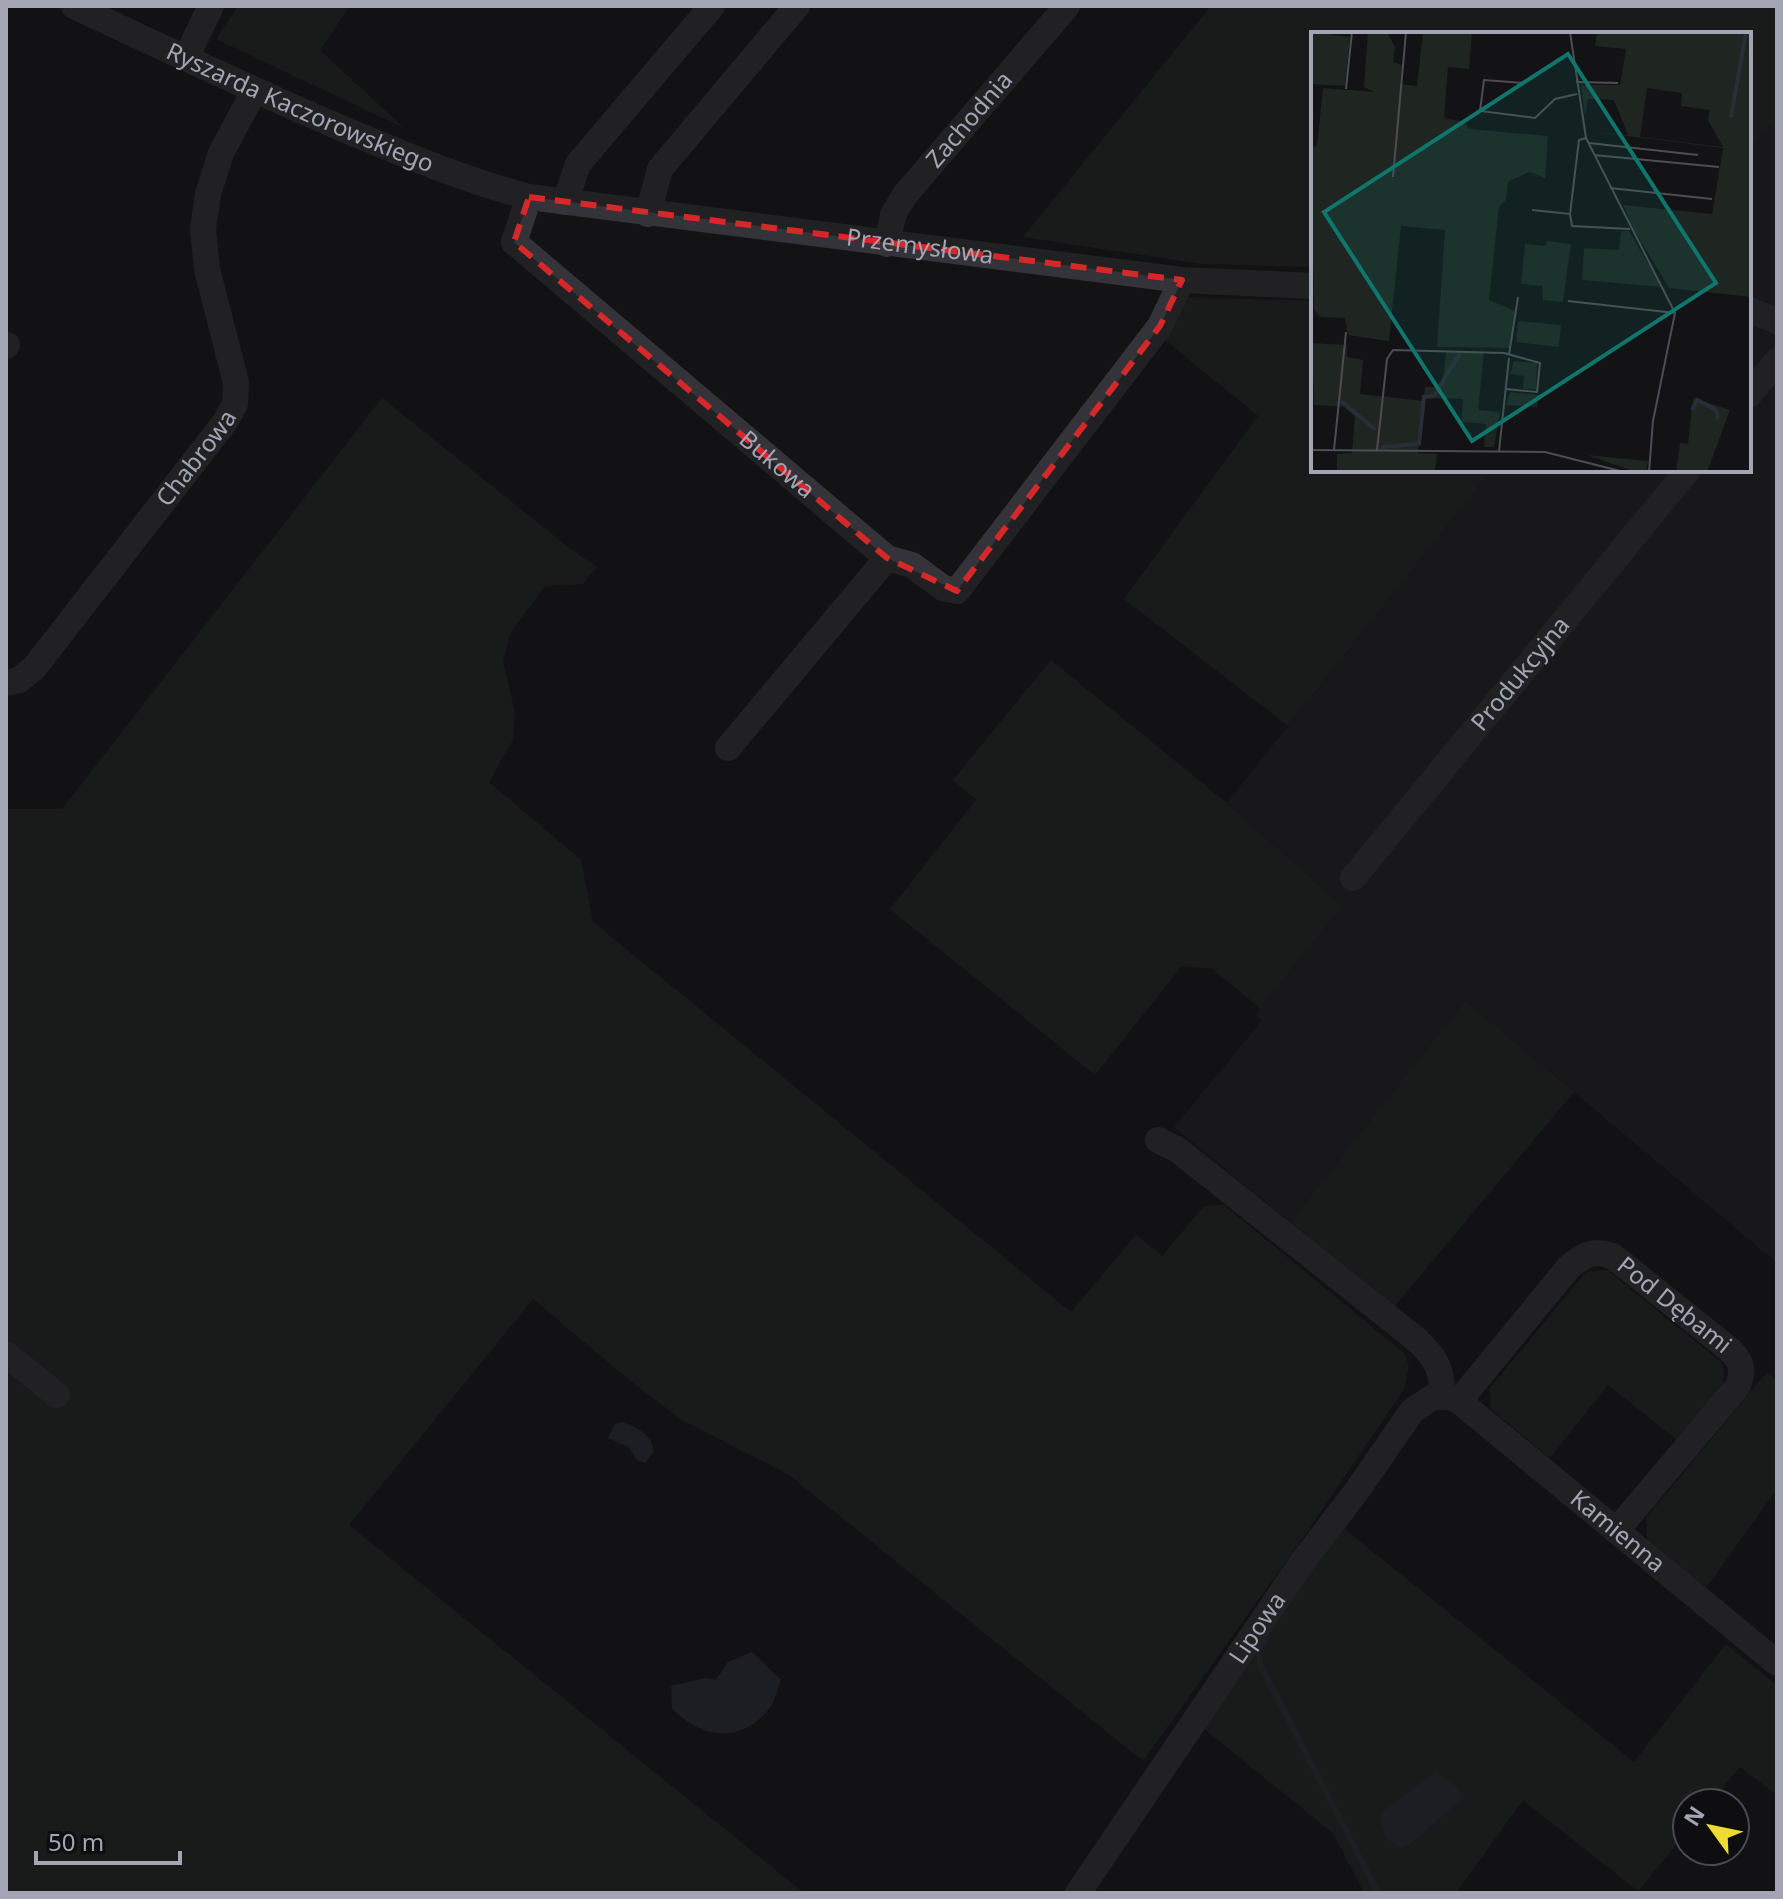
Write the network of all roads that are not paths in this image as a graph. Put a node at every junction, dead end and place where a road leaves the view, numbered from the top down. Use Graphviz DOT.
graph roads {
  1 [pos="74,6"];
  2 [pos="211,6"];
  3 [pos="712,6"];
  4 [pos="797,6"];
  5 [pos="1067,6"];
  6 [pos="186,58"];
  7 [pos="254,91"];
  8 [pos="529,197"];
  9 [pos="565,202"];
  10 [pos="648,214"];
  11 [pos="887,244"];
  12 [pos="1182,280"];
  13 [pos="1311,286"];
  14 [pos="1751,311"];
  15 [pos="1777,321"];
  16 [pos="1777,361"];
  17 [pos="1751,393"];
  18 [pos="1686,472"];
  19 [pos="887,558"];
  20 [pos="6,683"];
  21 [pos="728,748"];
  22 [pos="1353,878"];
  23 [pos="1158,1140"];
  24 [pos="6,1354"];
  25 [pos="57,1395"];
  26 [pos="1450,1398"];
  27 [pos="1616,1531"];
  28 [pos="1777,1663"];
  29 [pos="1078,1893"];
  1 -- 6 [label="street, Ryszarda Kaczorowskiego"];
  2 -- 6 [label="street"];
  3 -- 9 [label="street"];
  4 -- 10 [label="street"];
  5 -- 11 [label="street, Zachodnia"];
  6 -- 7 [label="street, Ryszarda Kaczorowskiego"];
  7 -- 8 [label="street, Ryszarda Kaczorowskiego"];
  7 -- 20 [label="street, Chabrowa"];
  8 -- 9 [label="street, Przemysłowa"];
  8 -- 19 [label="street, Bukowa"];
  9 -- 10 [label="street, Przemysłowa"];
  10 -- 11 [label="street, Przemysłowa"];
  11 -- 12 [label="street, Przemysłowa"];
  12 -- 13 [label="street, Przemysłowa"];
  12 -- 19 [label="street"];
  14 -- 15 [label="street"];
  16 -- 17 [label="street"];
  18 -- 22 [label="street, Produkcyjna"];
  19 -- 21 [label="street"];
  23 -- 26 [label="street"];
  24 -- 25 [label="street"];
  26 -- 27 [label="street, Kamienna"];
  26 -- 27 [label="street, Pod Dębami"];
  26 -- 29 [label="street, Lipowa"];
  27 -- 28 [label="street, Kamienna"];
}
